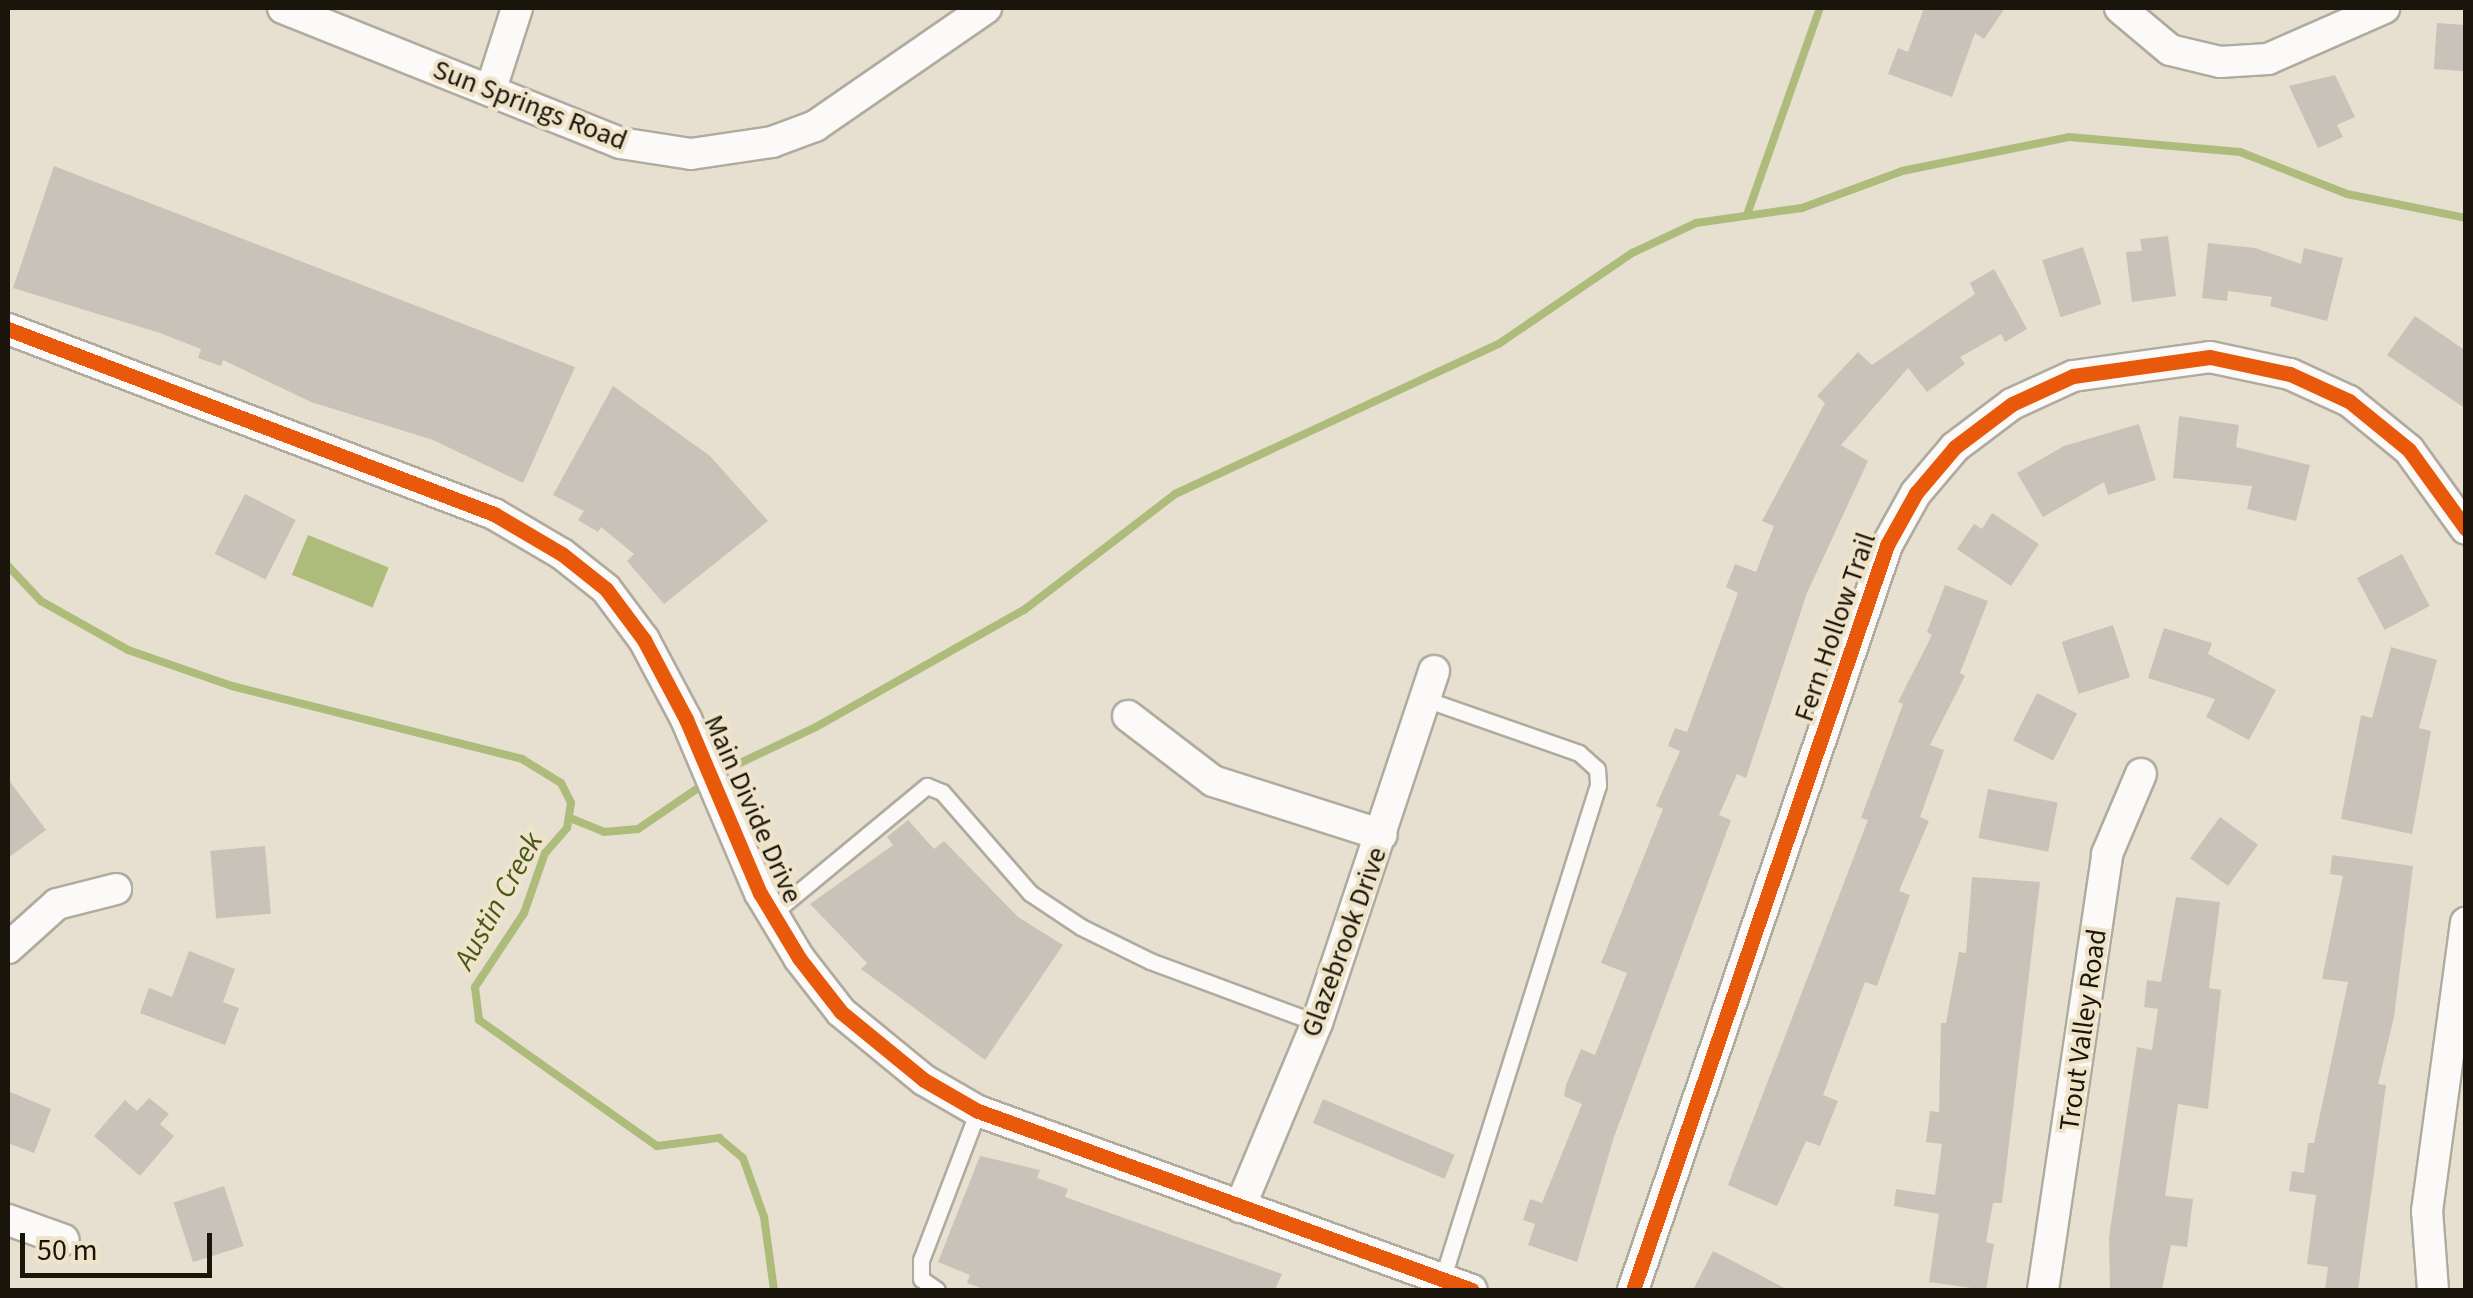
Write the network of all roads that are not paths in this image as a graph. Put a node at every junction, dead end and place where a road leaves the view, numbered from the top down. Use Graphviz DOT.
graph roads {
  1 [pos="283,8"];
  2 [pos="517,8"];
  3 [pos="986,8"];
  4 [pos="2120,8"];
  5 [pos="2384,8"];
  6 [pos="491,88"];
  7 [pos="8,329"];
  8 [pos="2466,529"];
  9 [pos="1429,685"];
  10 [pos="1128,716"];
  11 [pos="2140,774"];
  12 [pos="1382,835"];
  13 [pos="116,889"];
  14 [pos="772,914"];
  15 [pos="2466,923"];
  16 [pos="8,948"];
  17 [pos="1317,1023"];
  18 [pos="978,1111"];
  19 [pos="1240,1207"];
  20 [pos="8,1220"];
  21 [pos="64,1240"];
  22 [pos="1433,1282"];
  23 [pos="938,1290"];
  24 [pos="1472,1290"];
  25 [pos="1632,1290"];
  26 [pos="2043,1290"];
  27 [pos="2433,1290"];
  1 -- 6 [label="street, Sun Springs Road"];
  2 -- 6 [label="street"];
  3 -- 6 [label="street, Sun Springs Road"];
  4 -- 5 [label="street"];
  7 -- 14 [label="street, Main Divide Drive"];
  8 -- 25 [label="street, Fern Hollow Trail"];
  9 -- 12 [label="street, Glazebrook Drive"];
  9 -- 22 [label="lane"];
  10 -- 12 [label="street"];
  11 -- 26 [label="street, Trout Valley Road"];
  12 -- 17 [label="street, Glazebrook Drive"];
  13 -- 16 [label="street"];
  14 -- 17 [label="lane"];
  14 -- 18 [label="street, Main Divide Drive"];
  15 -- 27 [label="street"];
  17 -- 19 [label="street, Glazebrook Drive"];
  18 -- 19 [label="street, Main Divide Drive"];
  18 -- 23 [label="lane"];
  19 -- 22 [label="street, Main Divide Drive"];
  20 -- 21 [label="street"];
  22 -- 24 [label="street, Main Divide Drive"];
}
